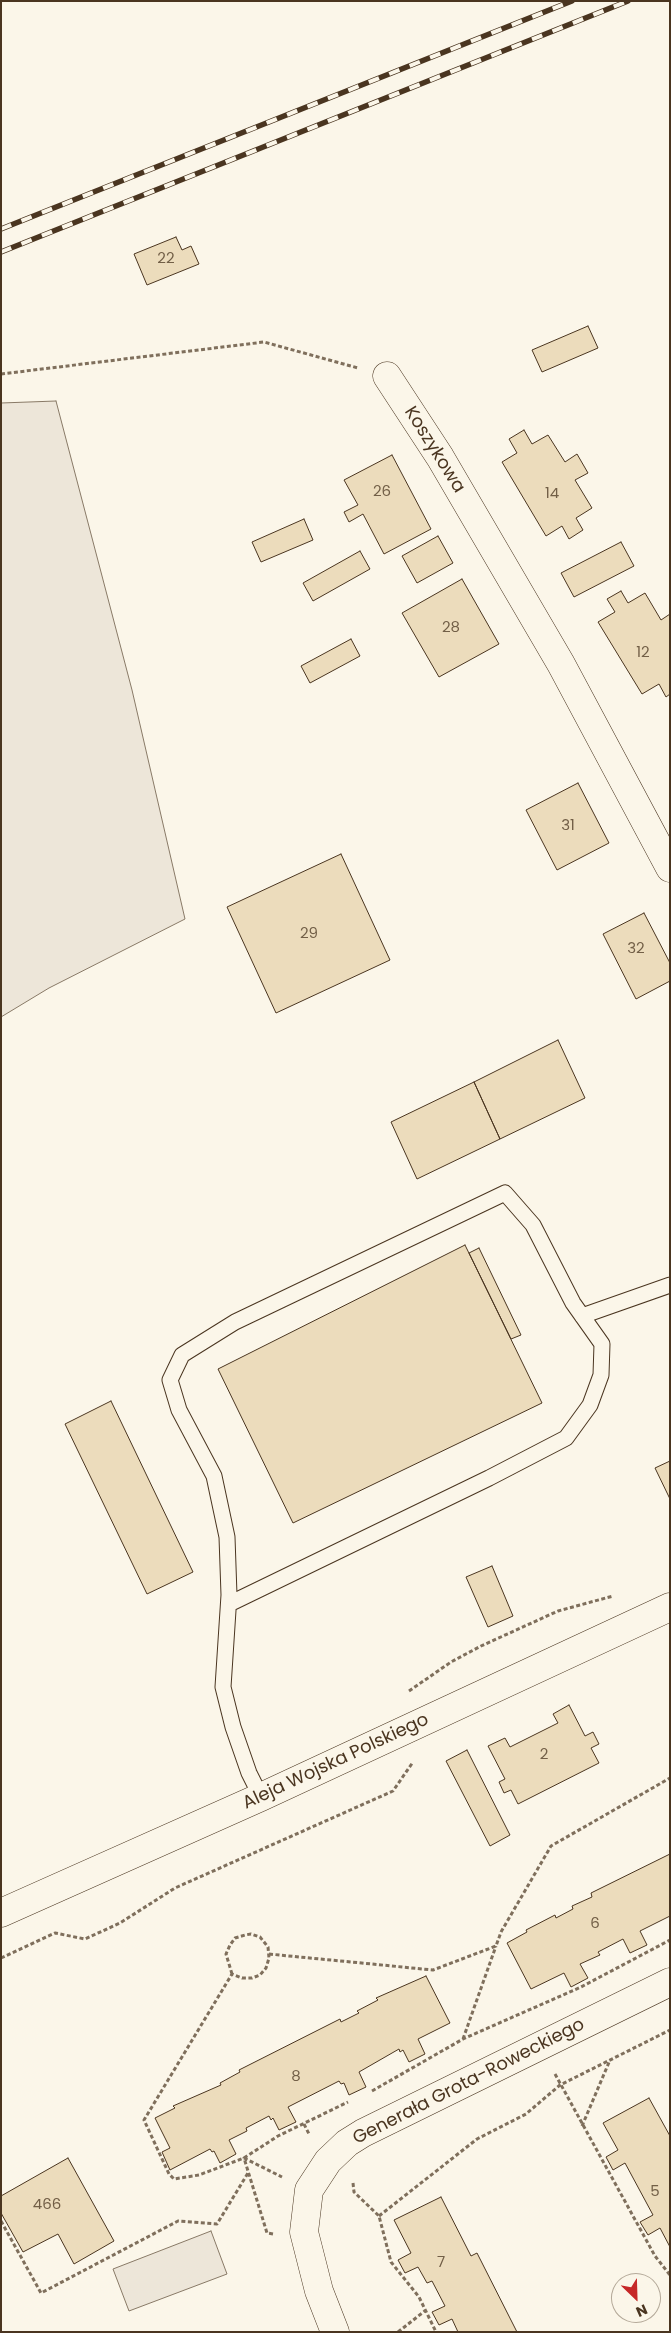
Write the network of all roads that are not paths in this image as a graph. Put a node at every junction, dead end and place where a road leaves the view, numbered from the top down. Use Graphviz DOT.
graph roads {
  1 [pos="387,376"];
  2 [pos="670,868"];
  3 [pos="670,1285"];
  4 [pos="582,1316"];
  5 [pos="229,1604"];
  6 [pos="670,1607"];
  7 [pos="261,1797"];
  8 [pos="1,1914"];
  9 [pos="670,1982"];
  10 [pos="335,2332"];
  1 -- 2 [label="street, Koszykowa"];
  3 -- 4 [label="lane"];
  4 -- 5 [label="lane"];
  4 -- 5 [label="lane"];
  5 -- 7 [label="lane"];
  6 -- 7 [label="street, Aleja Wojska Polskiego"];
  7 -- 8 [label="street, Aleja Wojska Polskiego"];
  9 -- 10 [label="street, Generała Grota-Roweckiego"];
}
